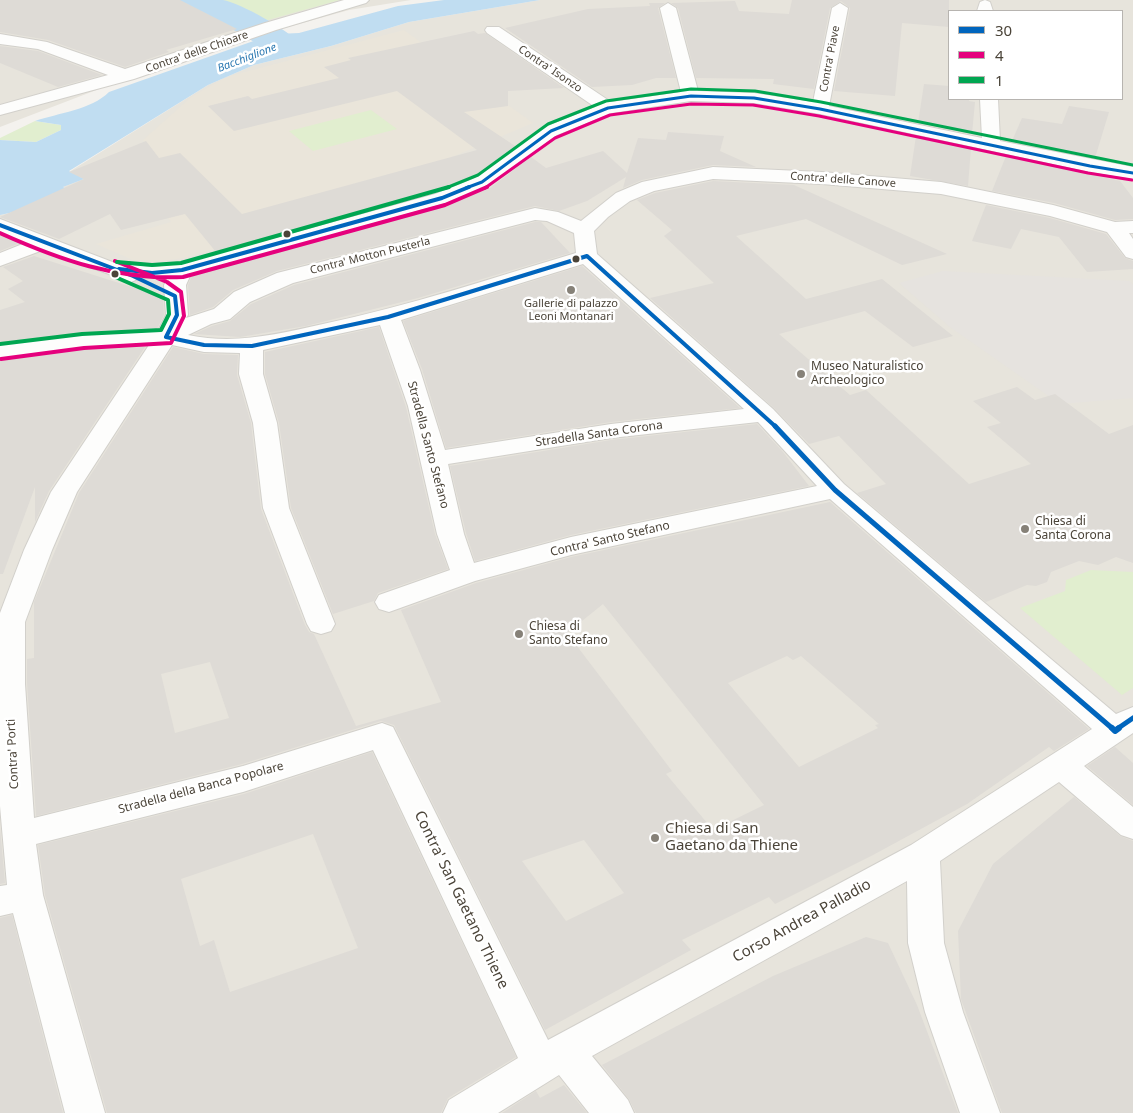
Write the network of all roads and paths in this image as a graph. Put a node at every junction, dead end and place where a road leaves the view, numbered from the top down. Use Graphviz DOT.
graph roads {
  1 [pos="361,0"];
  2 [pos="668,8"];
  3 [pos="840,8"];
  4 [pos="493,30"];
  5 [pos="0,39"];
  6 [pos="128,75"];
  7 [pos="690,96"];
  8 [pos="989,100"];
  9 [pos="608,108"];
  10 [pos="820,109"];
  11 [pos="0,110"];
  12 [pos="991,144"];
  13 [pos="1133,173"];
  14 [pos="1,225"];
  15 [pos="1124,228"];
  16 [pos="584,230"];
  17 [pos="43,243"];
  18 [pos="1133,253"];
  19 [pos="587,256"];
  20 [pos="0,260"];
  21 [pos="116,269"];
  22 [pos="182,270"];
  23 [pos="175,296"];
  24 [pos="388,317"];
  25 [pos="166,337"];
  26 [pos="252,346"];
  27 [pos="0,352"];
  28 [pos="764,414"];
  29 [pos="434,459"];
  30 [pos="835,490"];
  31 [pos="466,574"];
  32 [pos="389,602"];
  33 [pos="321,624"];
  34 [pos="1124,725"];
  35 [pos="382,735"];
  36 [pos="1062,766"];
  37 [pos="1133,826"];
  38 [pos="18,834"];
  39 [pos="923,855"];
  40 [pos="13,898"];
  41 [pos="553,1058"];
  42 [pos="84,1113"];
  43 [pos="463,1113"];
  44 [pos="614,1113"];
  45 [pos="980,1113"];
  1 -- 6 [label="street, Contra' delle Chioare"];
  2 -- 7 [label="street"];
  3 -- 10 [label="street, Contra' Piave"];
  4 -- 9 [label="street, Contra' Isonzo"];
  5 -- 6 [label="street, Contra' delle Chioare"];
  6 -- 11 [label="street, Contra' delle Chioare"];
  7 -- 9 [label="street"];
  7 -- 10 [label="street"];
  8 -- 12 [label="street"];
  9 -- 22 [label="street"];
  10 -- 12 [label="street"];
  12 -- 13 [label="street"];
  14 -- 17 [label="street"];
  15 -- 16 [label="street, Contra' delle Canove"];
  15 -- 18 [label="street"];
  16 -- 19 [label="street"];
  16 -- 25 [label="street, Contra' Motton Pusterla"];
  17 -- 20 [label="street"];
  17 -- 21 [label="street"];
  19 -- 24 [label="street"];
  19 -- 28 [label="street"];
  21 -- 22 [label="street"];
  21 -- 23 [label="street"];
  22 -- 23 [label="street, Contra' Porti"];
  23 -- 25 [label="street, Contra' Porti"];
  24 -- 26 [label="street"];
  24 -- 29 [label="street, Stradella Santo Stefano"];
  25 -- 26 [label="street"];
  25 -- 27 [label="street"];
  25 -- 38 [label="street, Contra' Porti"];
  26 -- 33 [label="street"];
  28 -- 29 [label="street, Stradella Santa Corona"];
  28 -- 30 [label="street"];
  29 -- 31 [label="street, Stradella Santo Stefano"];
  30 -- 31 [label="street, Contra' Santo Stefano"];
  30 -- 34 [label="street"];
  31 -- 32 [label="street, Contra' Santo Stefano"];
  34 -- 36 [label="street, Corso Andrea Palladio"];
  35 -- 38 [label="street, Stradella della Banca Popolare"];
  35 -- 41 [label="street, Contra' San Gaetano Thiene"];
  36 -- 37 [label="street"];
  36 -- 39 [label="street, Corso Andrea Palladio"];
  38 -- 40 [label="street, Contra' Porti"];
  39 -- 41 [label="street, Corso Andrea Palladio"];
  39 -- 45 [label="street"];
  40 -- 42 [label="street, Contra' Porti"];
  41 -- 43 [label="street, Corso Andrea Palladio"];
  41 -- 44 [label="street, Contra' San Gaetano Thiene"];
}
